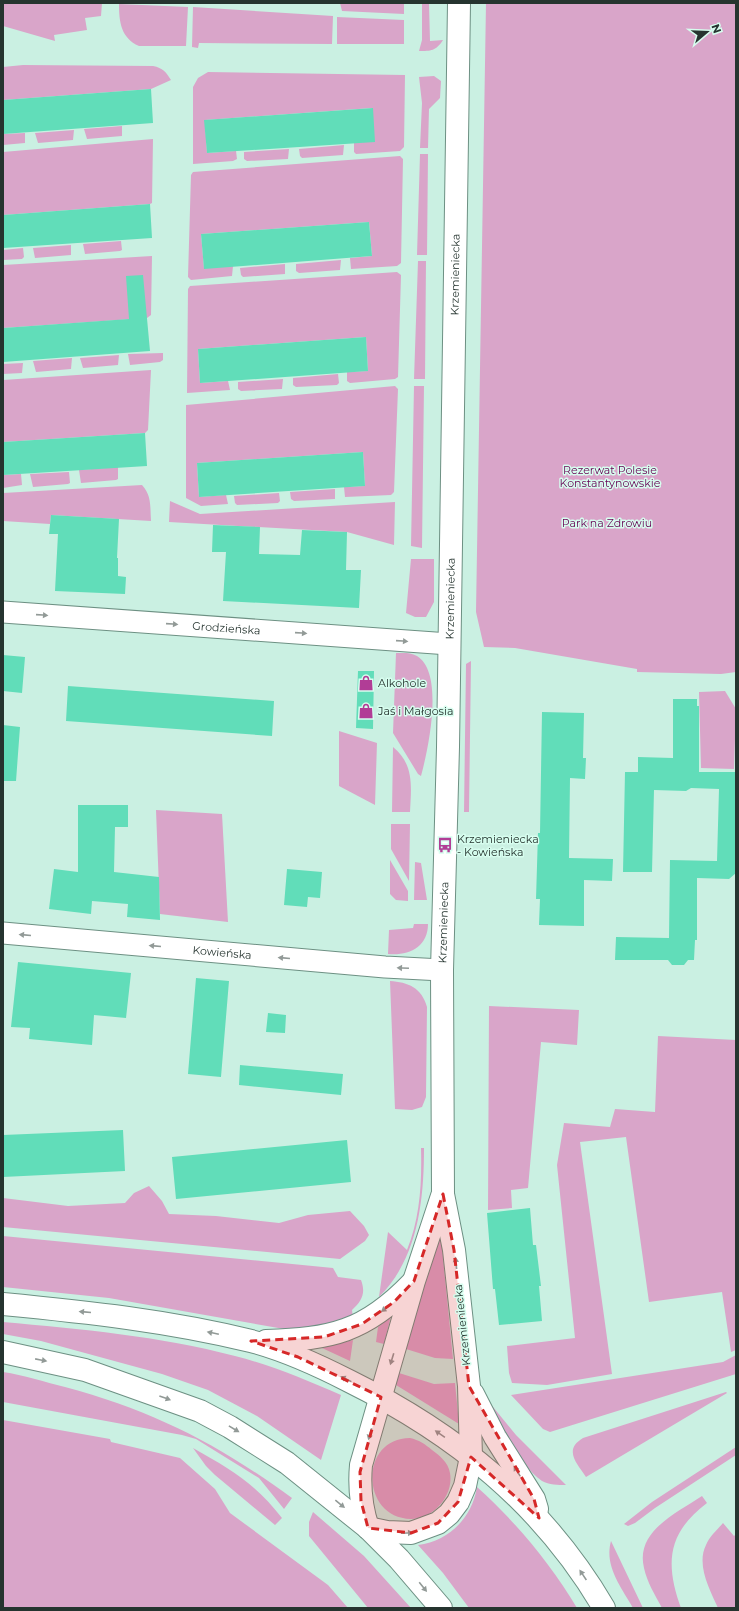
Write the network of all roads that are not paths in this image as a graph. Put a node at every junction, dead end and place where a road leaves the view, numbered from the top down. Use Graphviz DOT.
graph roads {
  1 [pos="459,3"];
  2 [pos="3,612"];
  3 [pos="450,644"];
  4 [pos="3,933"];
  5 [pos="442,970"];
  6 [pos="442,1194"];
  7 [pos="414,1281"];
  8 [pos="3,1304"];
  9 [pos="251,1341"];
  10 [pos="3,1352"];
  11 [pos="469,1386"];
  12 [pos="381,1397"];
  13 [pos="471,1457"];
  14 [pos="540,1518"];
  15 [pos="368,1528"];
  16 [pos="441,1608"];
  17 [pos="604,1608"];
  1 -- 3 [label="main road, Krzemieniecka"];
  2 -- 3 [label="street, Grodzieńska, one-way"];
  3 -- 5 [label="main road, Krzemieniecka"];
  5 -- 4 [label="street, Kowieńska, one-way"];
  5 -- 6 [label="main road, Krzemieniecka"];
  6 -- 7 [label="main road, Krzemieniecka"];
  11 -- 6 [label="main road, Krzemieniecka, one-way"];
  7 -- 9 [label="main road, one-way"];
  7 -- 12 [label="main road, Krzemieniecka, one-way"];
  9 -- 8 [label="main road, one-way"];
  12 -- 9 [label="main road, one-way"];
  10 -- 15 [label="main road, one-way"];
  11 -- 13 [label="main road, Krzemieniecka"];
  14 -- 11 [label="main road, one-way"];
  13 -- 12 [label="main road, one-way"];
  12 -- 15 [label="main road, Krzemieniecka, one-way"];
  13 -- 14 [label="main road"];
  15 -- 13 [label="main road, Krzemieniecka, one-way"];
  17 -- 14 [label="main road, one-way"];
  15 -- 16 [label="main road, one-way"];
}
